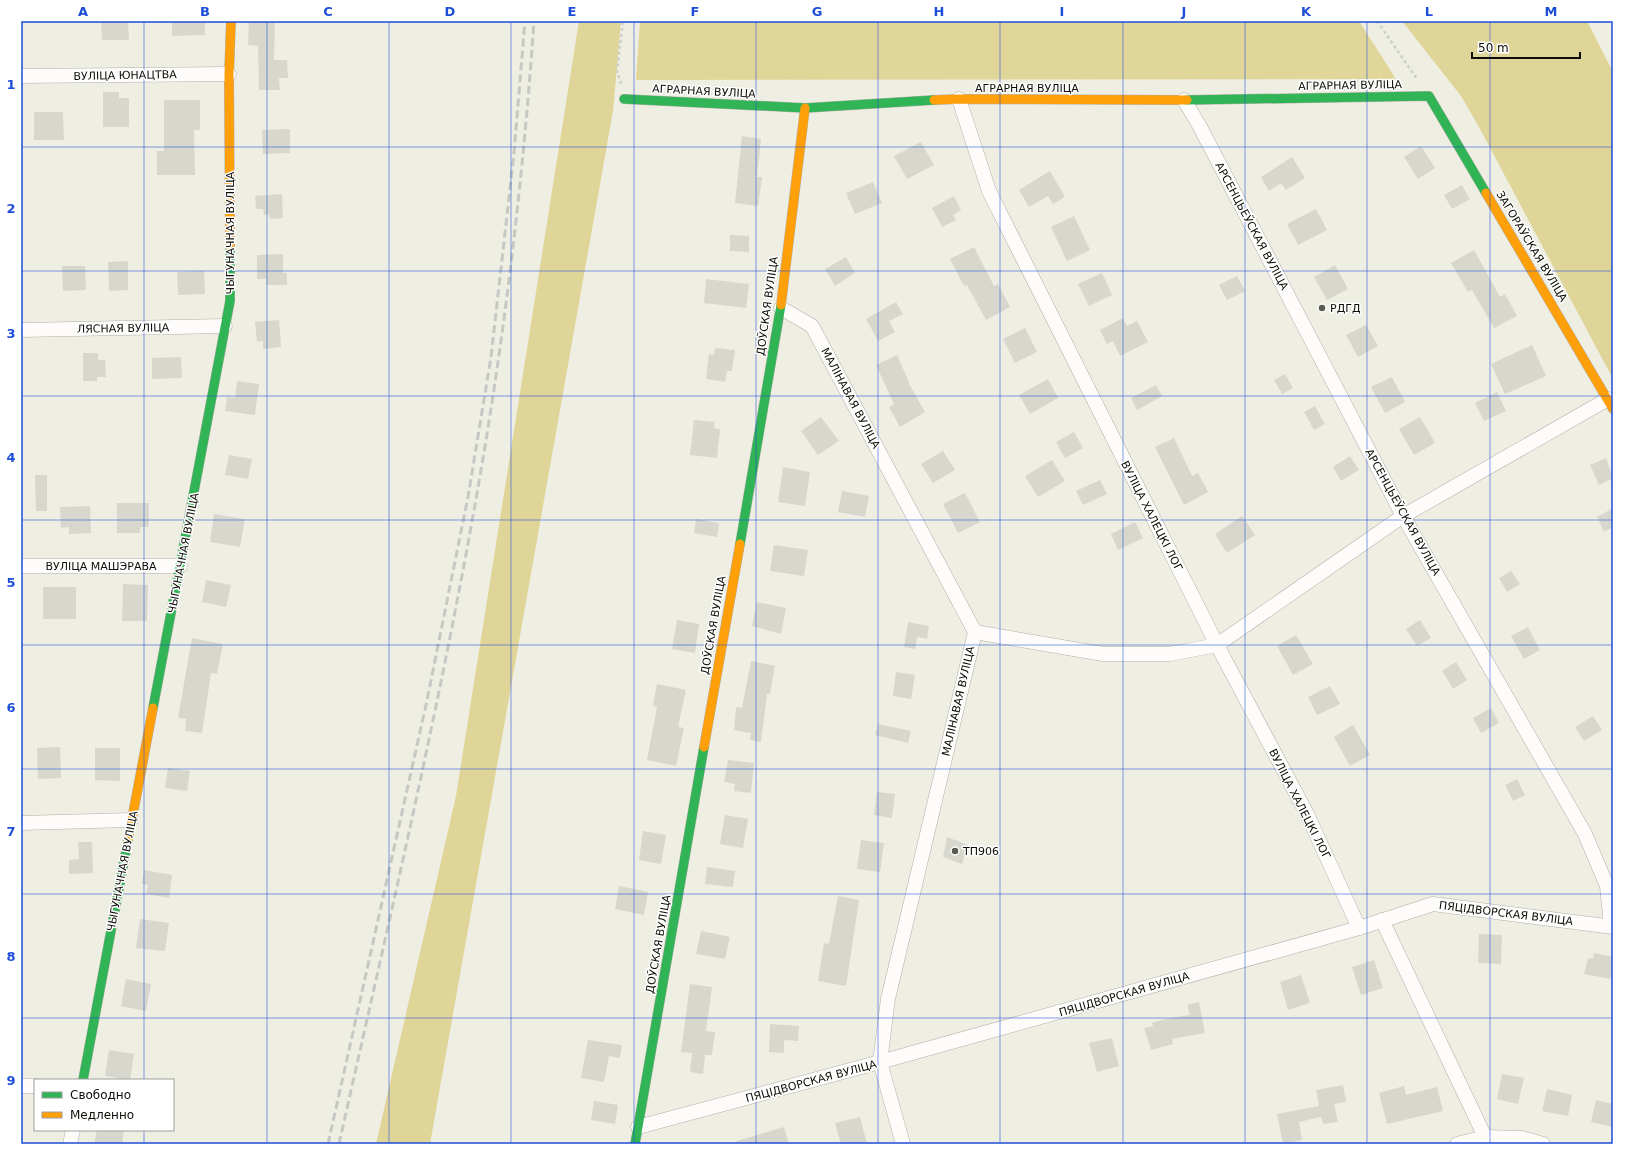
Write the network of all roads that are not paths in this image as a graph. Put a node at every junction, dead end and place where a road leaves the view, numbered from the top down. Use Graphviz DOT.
graph roads {
  1 [pos="231,21"];
  2 [pos="229,74"];
  3 [pos="21,76"];
  4 [pos="1429,96"];
  5 [pos="959,99"];
  6 [pos="624,100"];
  7 [pos="1184,100"];
  8 [pos="805,108"];
  9 [pos="780,308"];
  10 [pos="225,326"];
  11 [pos="21,330"];
  12 [pos="1610,404"];
  13 [pos="1403,516"];
  14 [pos="21,566"];
  15 [pos="180,566"];
  16 [pos="975,632"];
  17 [pos="1217,645"];
  18 [pos="131,820"];
  19 [pos="21,822"];
  20 [pos="1382,920"];
  21 [pos="1612,926"];
  22 [pos="1359,928"];
  23 [pos="880,1062"];
  24 [pos="83,1079"];
  25 [pos="21,1086"];
  26 [pos="34,1086"];
  27 [pos="638,1127"];
  28 [pos="73,1131"];
  29 [pos="1485,1137"];
  30 [pos="70,1144"];
  31 [pos="635,1144"];
  32 [pos="903,1144"];
  33 [pos="1456,1144"];
  34 [pos="1544,1144"];
  1 -- 2 [label="street, ЧЫГУНАЧНАЯ ВУЛІЦА"];
  2 -- 3 [label="street, ВУЛІЦА ЮНАЦТВА"];
  2 -- 10 [label="street, ЧЫГУНАЧНАЯ ВУЛІЦА"];
  4 -- 7 [label="street, АГРАРНАЯ ВУЛІЦА"];
  4 -- 12 [label="street, ЗАГОРАЎСКАЯ ВУЛІЦА"];
  5 -- 7 [label="street, АГРАРНАЯ ВУЛІЦА"];
  5 -- 8 [label="street, АГРАРНАЯ ВУЛІЦА"];
  5 -- 17 [label="street, ВУЛІЦА ХАЛЕЦКІ ЛОГ"];
  6 -- 8 [label="street, АГРАРНАЯ ВУЛІЦА"];
  7 -- 13 [label="street, АРСЕНЦЬЕЎСКАЯ ВУЛІЦА"];
  8 -- 9 [label="street, ДОЎСКАЯ ВУЛІЦА"];
  9 -- 16 [label="street, МАЛІНАВАЯ ВУЛІЦА"];
  9 -- 27 [label="street, ДОЎСКАЯ ВУЛІЦА"];
  10 -- 11 [label="street, ЛЯСНАЯ ВУЛІЦА"];
  10 -- 15 [label="street, ЧЫГУНАЧНАЯ ВУЛІЦА"];
  12 -- 13 [label="street"];
  13 -- 17 [label="street"];
  13 -- 21 [label="street, АРСЕНЦЬЕЎСКАЯ ВУЛІЦА"];
  14 -- 15 [label="street, ВУЛІЦА МАШЭРАВА"];
  15 -- 18 [label="street, ЧЫГУНАЧНАЯ ВУЛІЦА"];
  16 -- 17 [label="street"];
  16 -- 23 [label="street, МАЛІНАВАЯ ВУЛІЦА"];
  17 -- 22 [label="street, ВУЛІЦА ХАЛЕЦКІ ЛОГ"];
  18 -- 19 [label="street"];
  18 -- 24 [label="street, ЧЫГУНАЧНАЯ ВУЛІЦА"];
  20 -- 21 [label="street, ПЯЦІДВОРСКАЯ ВУЛІЦА"];
  20 -- 22 [label="street, ПЯЦІДВОРСКАЯ ВУЛІЦА"];
  20 -- 29 [label="street"];
  22 -- 23 [label="street, ПЯЦІДВОРСКАЯ ВУЛІЦА"];
  23 -- 27 [label="street, ПЯЦІДВОРСКАЯ ВУЛІЦА"];
  23 -- 32 [label="street, МАЛІНАВАЯ ВУЛІЦА"];
  25 -- 26 [label="street"];
  27 -- 31 [label="street, ДОЎСКАЯ ВУЛІЦА"];
  28 -- 30 [label="street"];
  29 -- 33 [label="street"];
  29 -- 34 [label="street"];
}
